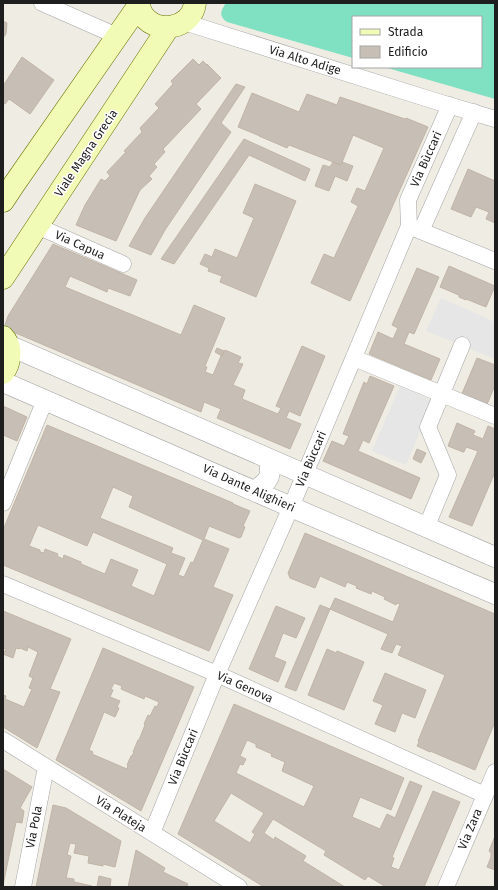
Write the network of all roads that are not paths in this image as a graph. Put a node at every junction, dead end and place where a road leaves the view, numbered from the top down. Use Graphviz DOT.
graph roads {
  1 [pos="42,3"];
  2 [pos="195,3"];
  3 [pos="139,4"];
  4 [pos="176,25"];
  5 [pos="117,36"];
  6 [pos="450,105"];
  7 [pos="474,112"];
  8 [pos="495,119"];
  9 [pos="9,180"];
  10 [pos="3,201"];
  11 [pos="37,226"];
  12 [pos="415,229"];
  13 [pos="495,261"];
  14 [pos="123,264"];
  15 [pos="3,278"];
  16 [pos="5,341"];
  17 [pos="462,345"];
  18 [pos="354,358"];
  19 [pos="3,373"];
  20 [pos="3,382"];
  21 [pos="442,394"];
  22 [pos="45,400"];
  23 [pos="495,416"];
  24 [pos="269,459"];
  25 [pos="304,475"];
  26 [pos="255,491"];
  27 [pos="3,503"];
  28 [pos="291,507"];
  29 [pos="426,528"];
  30 [pos="495,558"];
  31 [pos="3,584"];
  32 [pos="495,594"];
  33 [pos="217,674"];
  34 [pos="3,740"];
  35 [pos="46,767"];
  36 [pos="494,775"];
  37 [pos="485,795"];
  38 [pos="152,833"];
  39 [pos="23,887"];
  40 [pos="239,887"];
  41 [pos="446,887"];
  1 -- 5 [label="street"];
  2 -- 4 [label="main road, Viale Magna Grecia"];
  3 -- 4 [label="main road"];
  3 -- 5 [label="main road"];
  4 -- 6 [label="street, Via Alto Adige"];
  4 -- 11 [label="main road, Viale Magna Grecia"];
  5 -- 9 [label="main road"];
  6 -- 7 [label="street, Via Alto Adige"];
  6 -- 12 [label="street, Via Bùccari"];
  7 -- 8 [label="street, Via Alto Adige"];
  7 -- 12 [label="street, Via Bùccari"];
  9 -- 10 [label="main road"];
  11 -- 14 [label="street, Via Capua"];
  11 -- 15 [label="main road, Viale Magna Grecia"];
  12 -- 13 [label="street"];
  12 -- 18 [label="street, Via Bùccari"];
  16 -- 19 [label="main road"];
  16 -- 24 [label="street"];
  17 -- 21 [label="street"];
  18 -- 21 [label="street"];
  18 -- 25 [label="street, Via Bùccari"];
  20 -- 22 [label="street, Via Dante Alighieri"];
  21 -- 23 [label="street"];
  21 -- 29 [label="street"];
  22 -- 26 [label="street, Via Dante Alighieri"];
  22 -- 27 [label="street"];
  24 -- 25 [label="street"];
  24 -- 26 [label="street"];
  25 -- 28 [label="street, Via Bùccari"];
  25 -- 29 [label="street"];
  26 -- 28 [label="street, Via Dante Alighieri"];
  28 -- 32 [label="street, Via Dante Alighieri"];
  28 -- 33 [label="street, Via Bùccari"];
  29 -- 30 [label="street"];
  31 -- 33 [label="street, Via Genova"];
  33 -- 37 [label="street, Via Genova"];
  33 -- 38 [label="street, Via Bùccari"];
  34 -- 35 [label="street, Via Plateja"];
  35 -- 38 [label="street, Via Plateja"];
  35 -- 39 [label="street, Via Pola"];
  36 -- 37 [label="street, Via Zara"];
  37 -- 41 [label="street, Via Zara"];
  38 -- 40 [label="street, Via Plateja"];
}
